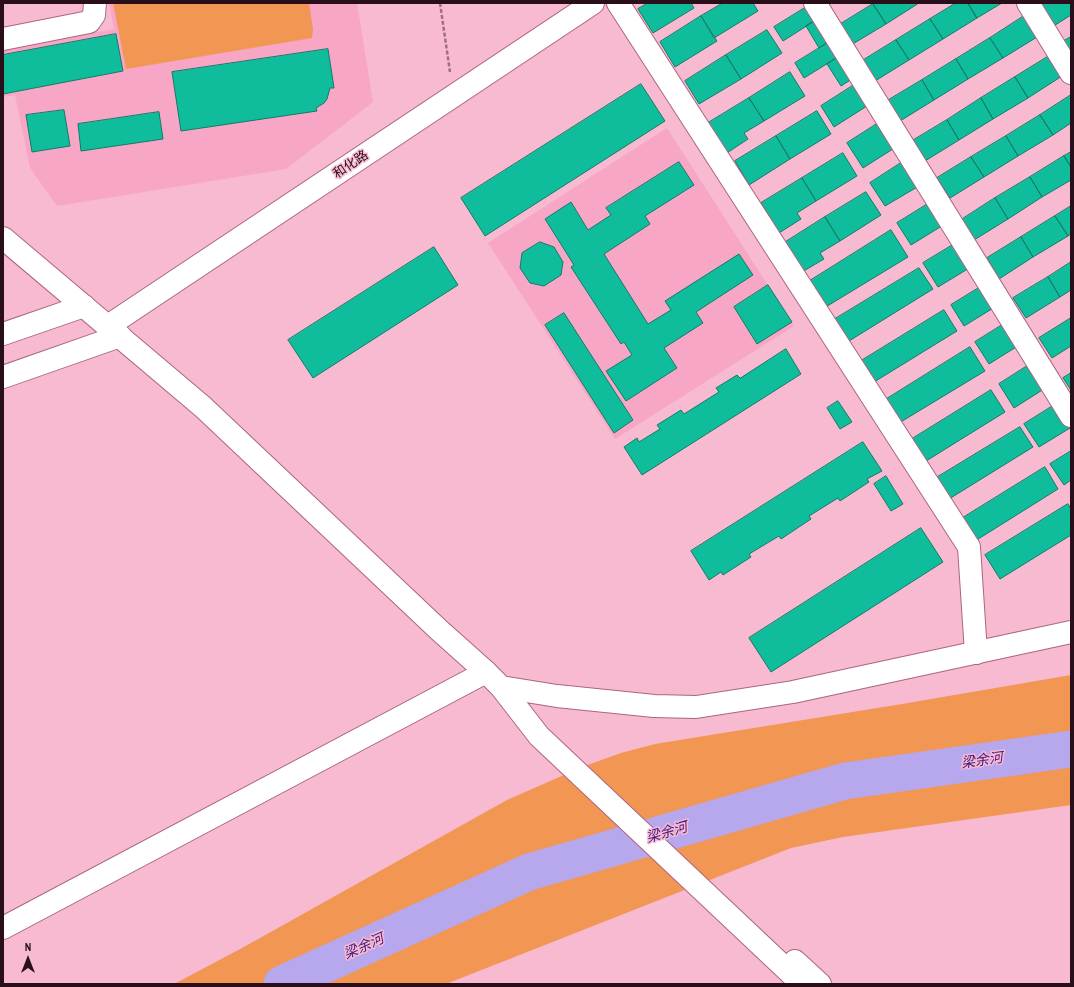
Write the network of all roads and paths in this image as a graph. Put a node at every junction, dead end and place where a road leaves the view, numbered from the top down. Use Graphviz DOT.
graph roads {
  1 [pos="95,3"];
  2 [pos="440,3"];
  3 [pos="618,3"];
  4 [pos="815,3"];
  5 [pos="1028,3"];
  6 [pos="592,4"];
  7 [pos="3,39"];
  8 [pos="1071,73"];
  9 [pos="454,96"];
  10 [pos="3,238"];
  11 [pos="84,306"];
  12 [pos="114,331"];
  13 [pos="3,334"];
  14 [pos="3,378"];
  15 [pos="1071,416"];
  16 [pos="1071,632"];
  17 [pos="976,653"];
  18 [pos="486,672"];
  19 [pos="501,687"];
  20 [pos="698,878"];
  21 [pos="3,928"];
  22 [pos="802,984"];
  23 [pos="820,984"];
  1 -- 7 [label="street"];
  2 -- 9 [label="path"];
  3 -- 17 [label="street"];
  4 -- 15 [label="street"];
  5 -- 8 [label="street"];
  6 -- 9 [label="street, 和化路"];
  9 -- 12 [label="street, 和化路"];
  10 -- 11 [label="street"];
  11 -- 12 [label="street"];
  11 -- 13 [label="street"];
  12 -- 14 [label="street, 和化路"];
  12 -- 18 [label="street"];
  16 -- 17 [label="street"];
  17 -- 19 [label="street"];
  18 -- 19 [label="street"];
  18 -- 21 [label="street"];
  19 -- 20 [label="street"];
  20 -- 22 [label="street"];
  20 -- 23 [label="street"];
}
